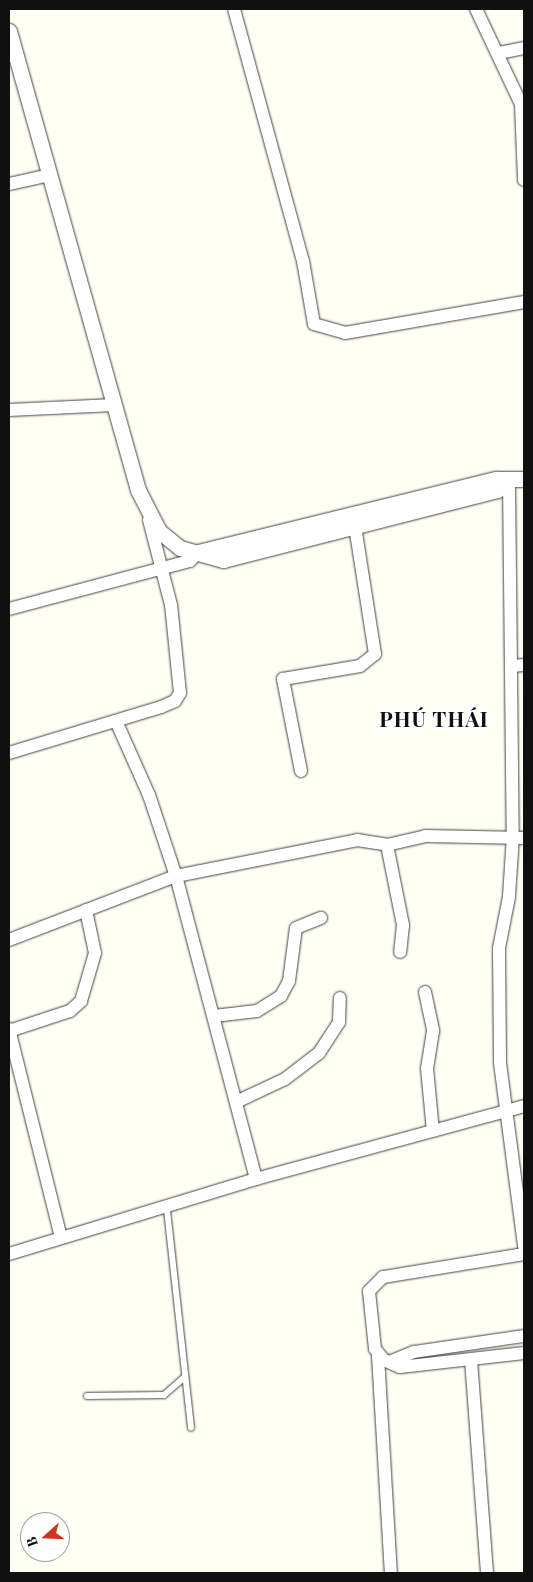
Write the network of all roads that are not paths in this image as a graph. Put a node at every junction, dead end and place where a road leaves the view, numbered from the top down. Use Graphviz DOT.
graph roads {
  1 [pos="234,9"];
  2 [pos="476,9"];
  3 [pos="9,31"];
  4 [pos="524,48"];
  5 [pos="499,53"];
  6 [pos="50,175"];
  7 [pos="524,180"];
  8 [pos="9,184"];
  9 [pos="524,302"];
  10 [pos="114,405"];
  11 [pos="9,410"];
  12 [pos="517,480"];
  13 [pos="146,511"];
  14 [pos="355,526"];
  15 [pos="198,552"];
  16 [pos="164,568"];
  17 [pos="9,609"];
  18 [pos="518,666"];
  19 [pos="116,721"];
  20 [pos="9,753"];
  21 [pos="301,771"];
  22 [pos="519,837"];
  23 [pos="386,846"];
  24 [pos="176,876"];
  25 [pos="86,910"];
  26 [pos="321,918"];
  27 [pos="9,940"];
  28 [pos="400,952"];
  29 [pos="425,992"];
  30 [pos="340,998"];
  31 [pos="214,1016"];
  32 [pos="9,1030"];
  33 [pos="236,1102"];
  34 [pos="524,1106"];
  35 [pos="506,1110"];
  36 [pos="433,1131"];
  37 [pos="256,1179"];
  38 [pos="520,1184"];
  39 [pos="166,1210"];
  40 [pos="61,1238"];
  41 [pos="524,1246"];
  42 [pos="9,1254"];
  43 [pos="524,1254"];
  44 [pos="524,1336"];
  45 [pos="524,1352"];
  46 [pos="384,1359"];
  47 [pos="471,1360"];
  48 [pos="185,1377"];
  49 [pos="87,1396"];
  50 [pos="191,1428"];
  51 [pos="391,1573"];
  52 [pos="487,1573"];
  1 -- 9 [label="street"];
  2 -- 5 [label="street"];
  3 -- 6 [label="street"];
  4 -- 5 [label="street"];
  5 -- 7 [label="street"];
  6 -- 8 [label="street"];
  6 -- 10 [label="street"];
  10 -- 11 [label="street"];
  10 -- 13 [label="street"];
  12 -- 14 [label="street"];
  12 -- 15 [label="street"];
  12 -- 18 [label="street"];
  13 -- 15 [label="street"];
  13 -- 16 [label="street"];
  14 -- 15 [label="street"];
  14 -- 21 [label="street"];
  15 -- 16 [label="street"];
  16 -- 17 [label="street"];
  16 -- 19 [label="street"];
  18 -- 22 [label="street"];
  19 -- 20 [label="street"];
  19 -- 24 [label="street"];
  22 -- 23 [label="street"];
  22 -- 35 [label="street"];
  23 -- 24 [label="street"];
  23 -- 28 [label="street"];
  24 -- 25 [label="street"];
  24 -- 31 [label="street"];
  25 -- 27 [label="street"];
  25 -- 32 [label="street"];
  26 -- 31 [label="street"];
  29 -- 36 [label="street"];
  30 -- 33 [label="street"];
  31 -- 33 [label="street"];
  32 -- 40 [label="street"];
  33 -- 37 [label="street"];
  34 -- 35 [label="street"];
  35 -- 36 [label="street"];
  35 -- 38 [label="street"];
  36 -- 37 [label="street"];
  37 -- 39 [label="street"];
  38 -- 41 [label="street"];
  39 -- 40 [label="street"];
  39 -- 48 [label="lane"];
  40 -- 42 [label="street"];
  43 -- 46 [label="street"];
  44 -- 46 [label="street"];
  45 -- 47 [label="street"];
  46 -- 47 [label="street"];
  46 -- 51 [label="street"];
  47 -- 52 [label="street"];
  48 -- 49 [label="lane"];
  48 -- 50 [label="lane"];
}
